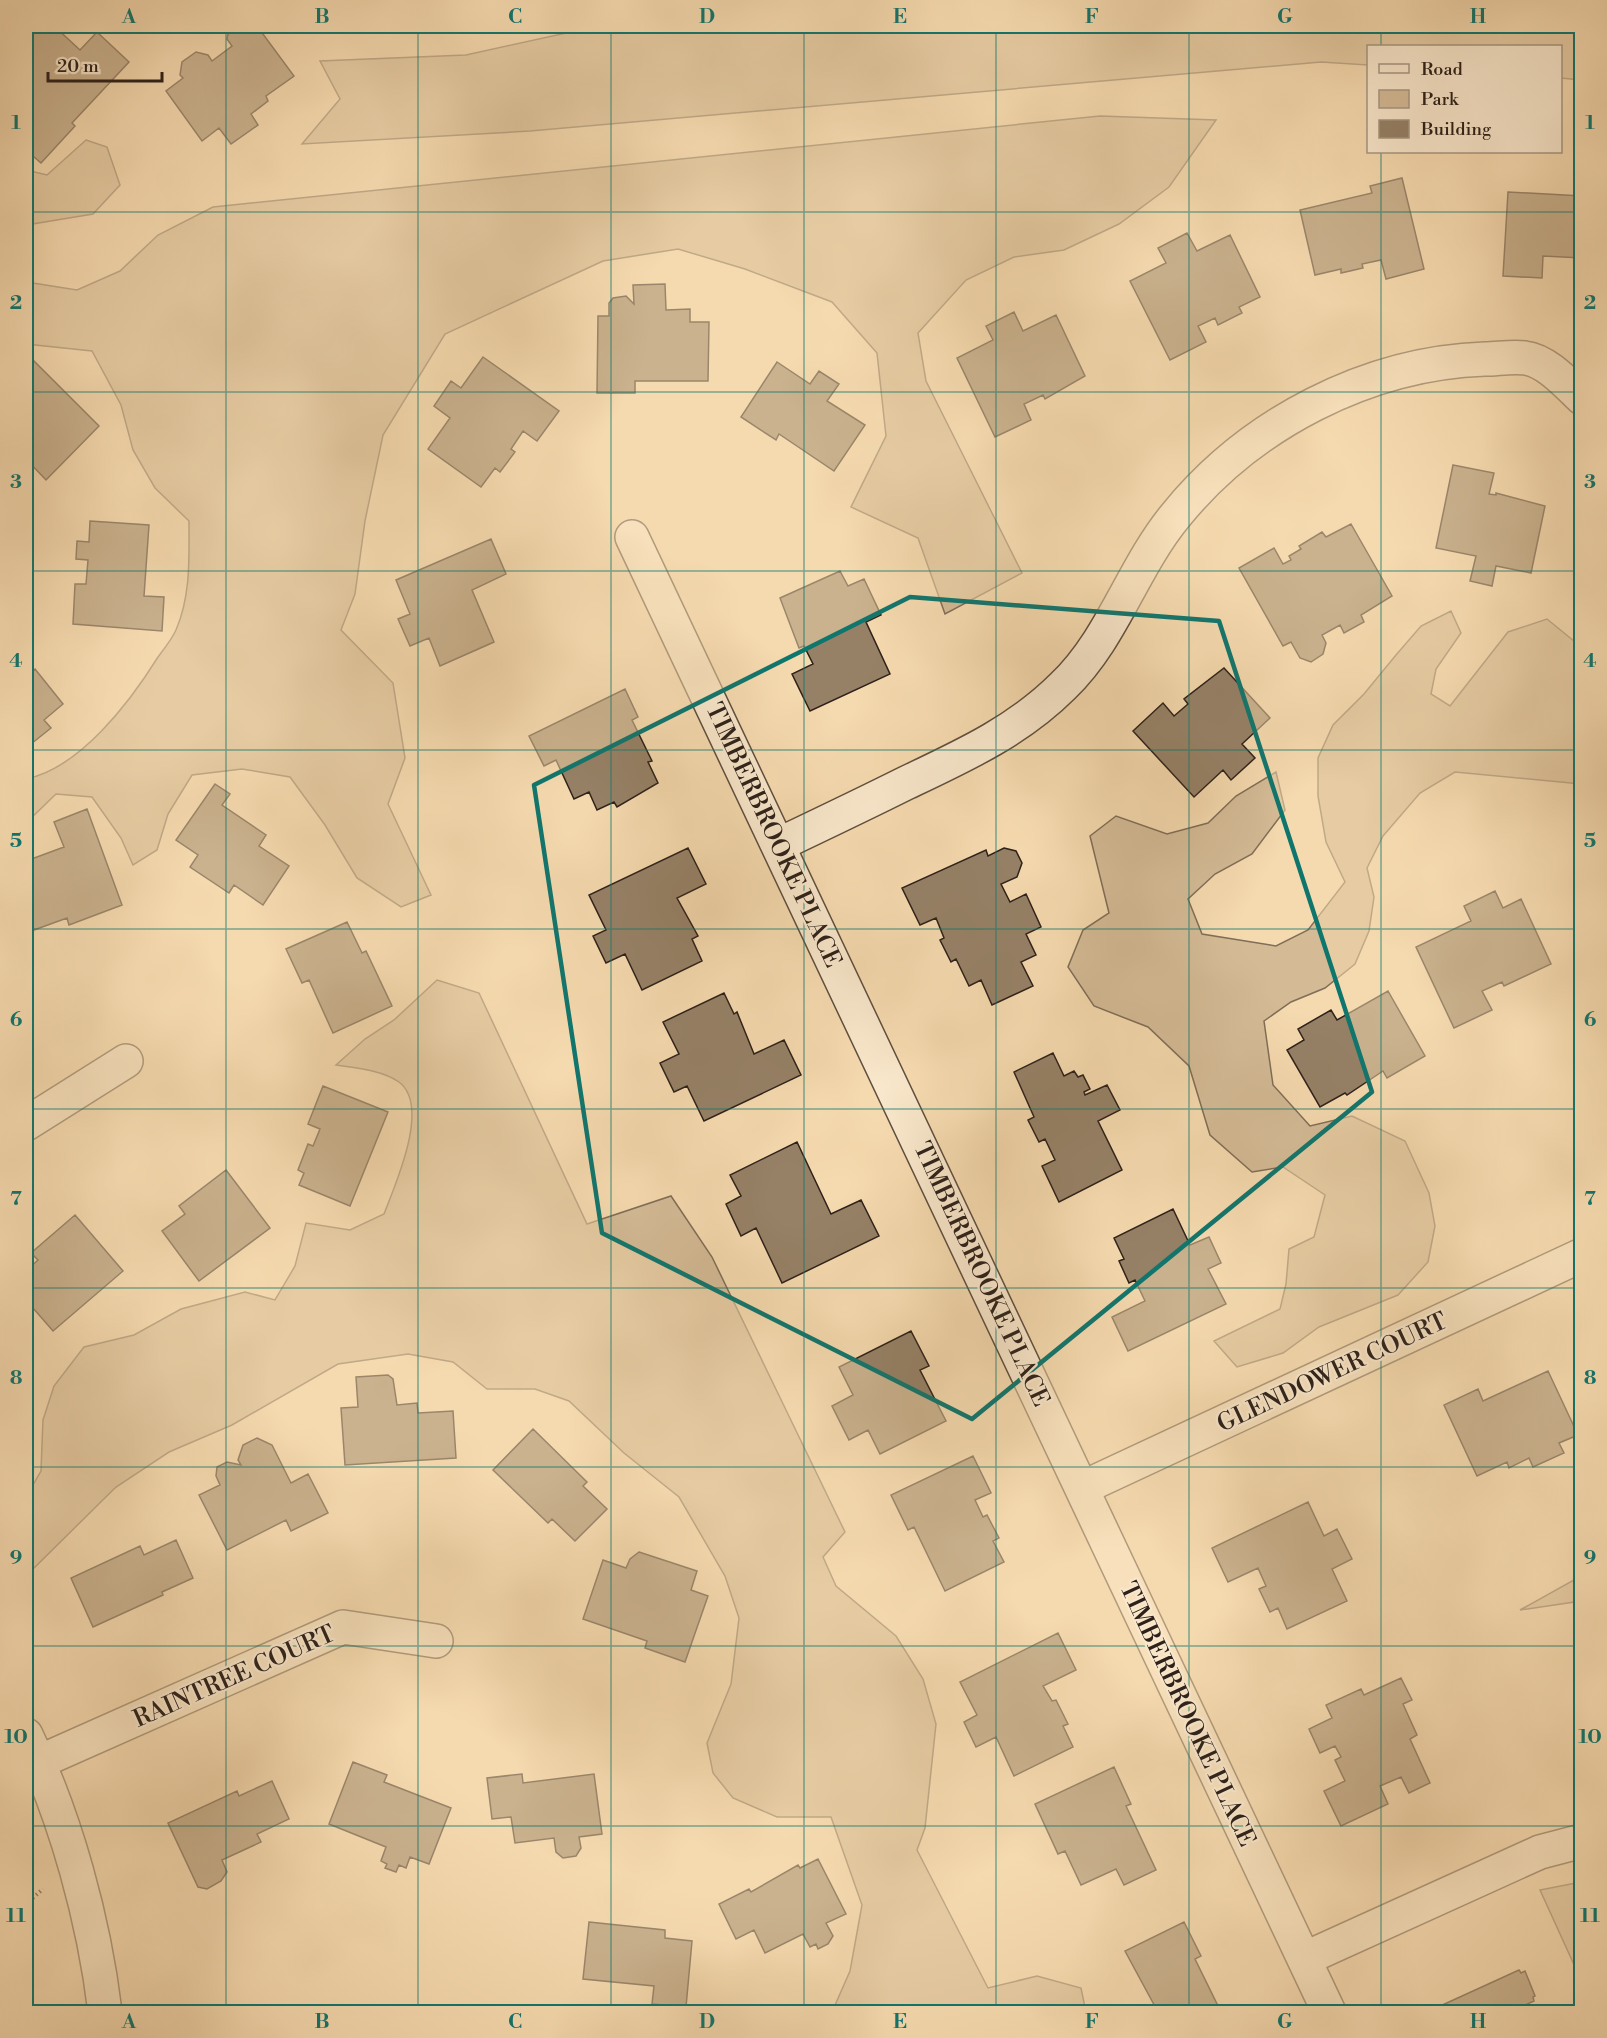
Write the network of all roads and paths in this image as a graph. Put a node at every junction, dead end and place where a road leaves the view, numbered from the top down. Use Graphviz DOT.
graph roads {
  1 [pos="1581,398"];
  2 [pos="633,537"];
  3 [pos="780,844"];
  4 [pos="126,1061"];
  5 [pos="26,1124"];
  6 [pos="1581,1254"];
  7 [pos="1082,1488"];
  8 [pos="436,1641"];
  9 [pos="32,1749"];
  10 [pos="1581,1841"];
  11 [pos="1304,1959"];
  12 [pos="105,2013"];
  13 [pos="1329,2013"];
  1 -- 3 [label="street"];
  2 -- 3 [label="street, TIMBERBROOKE PLACE"];
  3 -- 7 [label="street, TIMBERBROOKE PLACE"];
  4 -- 5 [label="street"];
  6 -- 7 [label="street, GLENDOWER COURT"];
  7 -- 11 [label="street, TIMBERBROOKE PLACE"];
  8 -- 9 [label="street, RAINTREE COURT"];
  9 -- 12 [label="street"];
  10 -- 11 [label="street"];
  11 -- 13 [label="street, TIMBERBROOKE PLACE"];
}
